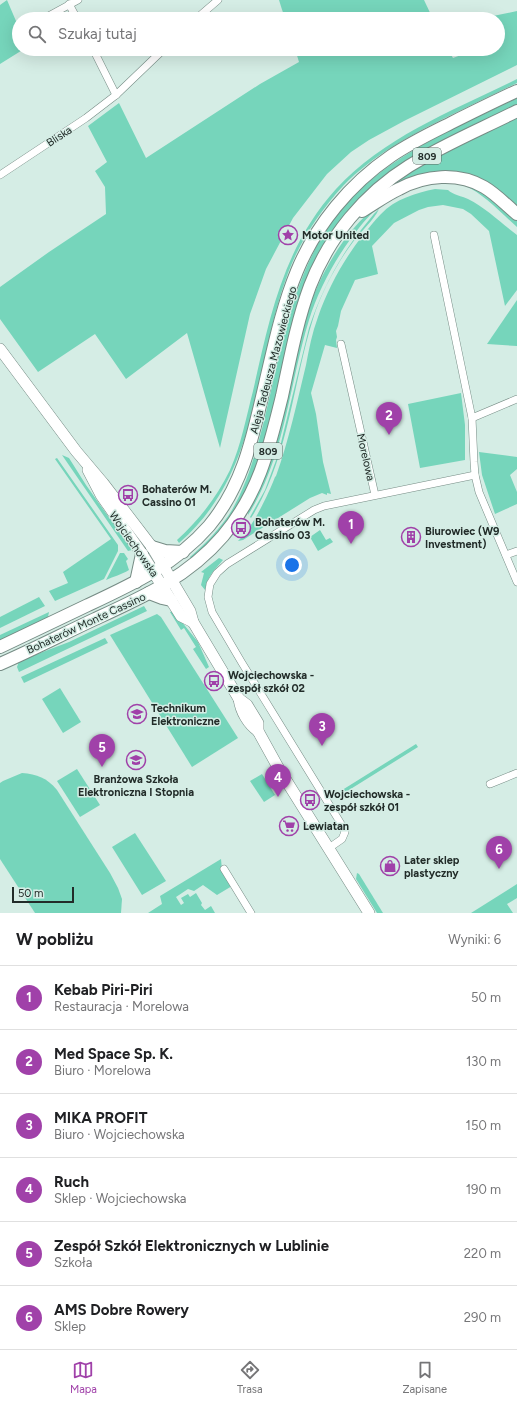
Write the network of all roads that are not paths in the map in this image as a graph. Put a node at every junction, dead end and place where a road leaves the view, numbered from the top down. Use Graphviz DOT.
graph roads {
  1 [pos="78,0"];
  2 [pos="218,0"];
  3 [pos="69,4"];
  4 [pos="55,12"];
  5 [pos="73,12"];
  6 [pos="204,12"];
  7 [pos="96,56"];
  8 [pos="157,56"];
  9 [pos="517,91"];
  10 [pos="116,95"];
  11 [pos="517,111"];
  12 [pos="0,175"];
  13 [pos="517,214"];
  14 [pos="349,219"];
  15 [pos="434,235"];
  16 [pos="341,344"];
  17 [pos="0,349"];
  18 [pos="517,399"];
  19 [pos="472,418"];
  20 [pos="475,475"];
  21 [pos="375,495"];
  22 [pos="147,551"];
  23 [pos="517,551"];
  24 [pos="183,552"];
  25 [pos="506,556"];
  26 [pos="159,569"];
  27 [pos="136,582"];
  28 [pos="517,582"];
  29 [pos="167,583"];
  30 [pos="149,594"];
  31 [pos="171,600"];
  32 [pos="193,622"];
  33 [pos="0,647"];
  34 [pos="0,664"];
  35 [pos="517,773"];
  36 [pos="490,784"];
  37 [pos="328,848"];
  38 [pos="224,869"];
  39 [pos="251,913"];
  40 [pos="369,913"];
  1 -- 3 [label="street"];
  2 -- 6 [label="street"];
  3 -- 4 [label="street"];
  3 -- 5 [label="street"];
  7 -- 10 [label="street"];
  8 -- 10 [label="street, Bliska"];
  9 -- 24 [label="main road, Aleja Tadeusza Mazowieckiego / 809"];
  10 -- 12 [label="street, Bliska"];
  11 -- 14 [label="main road, Aleja Tadeusza Mazowieckiego / 809"];
  13 -- 14 [label="main road"];
  14 -- 29 [label="main road, Aleja Tadeusza Mazowieckiego / 809"];
  15 -- 19 [label="street"];
  16 -- 21 [label="street, Morelowa"];
  17 -- 22 [label="street, Wojciechowska"];
  18 -- 19 [label="street"];
  19 -- 20 [label="street"];
  20 -- 21 [label="street, Morelowa"];
  20 -- 25 [label="street"];
  21 -- 37 [label="street"];
  22 -- 24 [label="main road"];
  22 -- 26 [label="street, Wojciechowska"];
  22 -- 27 [label="main road"];
  23 -- 25 [label="street"];
  24 -- 26 [label="main road, Aleja Tadeusza Mazowieckiego / 809"];
  25 -- 28 [label="street"];
  26 -- 27 [label="main road, Bohaterów Monte Cassino / 809"];
  26 -- 29 [label="street, Wojciechowska"];
  27 -- 33 [label="main road, Bohaterów Monte Cassino / 809"];
  29 -- 30 [label="main road, Bohaterów Monte Cassino / 809"];
  29 -- 31 [label="street, Wojciechowska"];
  29 -- 32 [label="street, Wojciechowska"];
  30 -- 31 [label="main road"];
  30 -- 34 [label="main road, Bohaterów Monte Cassino / 809"];
  31 -- 32 [label="street, Wojciechowska"];
  32 -- 37 [label="street, Wojciechowska"];
  35 -- 36 [label="street"];
  37 -- 40 [label="street, Wojciechowska"];
  38 -- 39 [label="street"];
}
